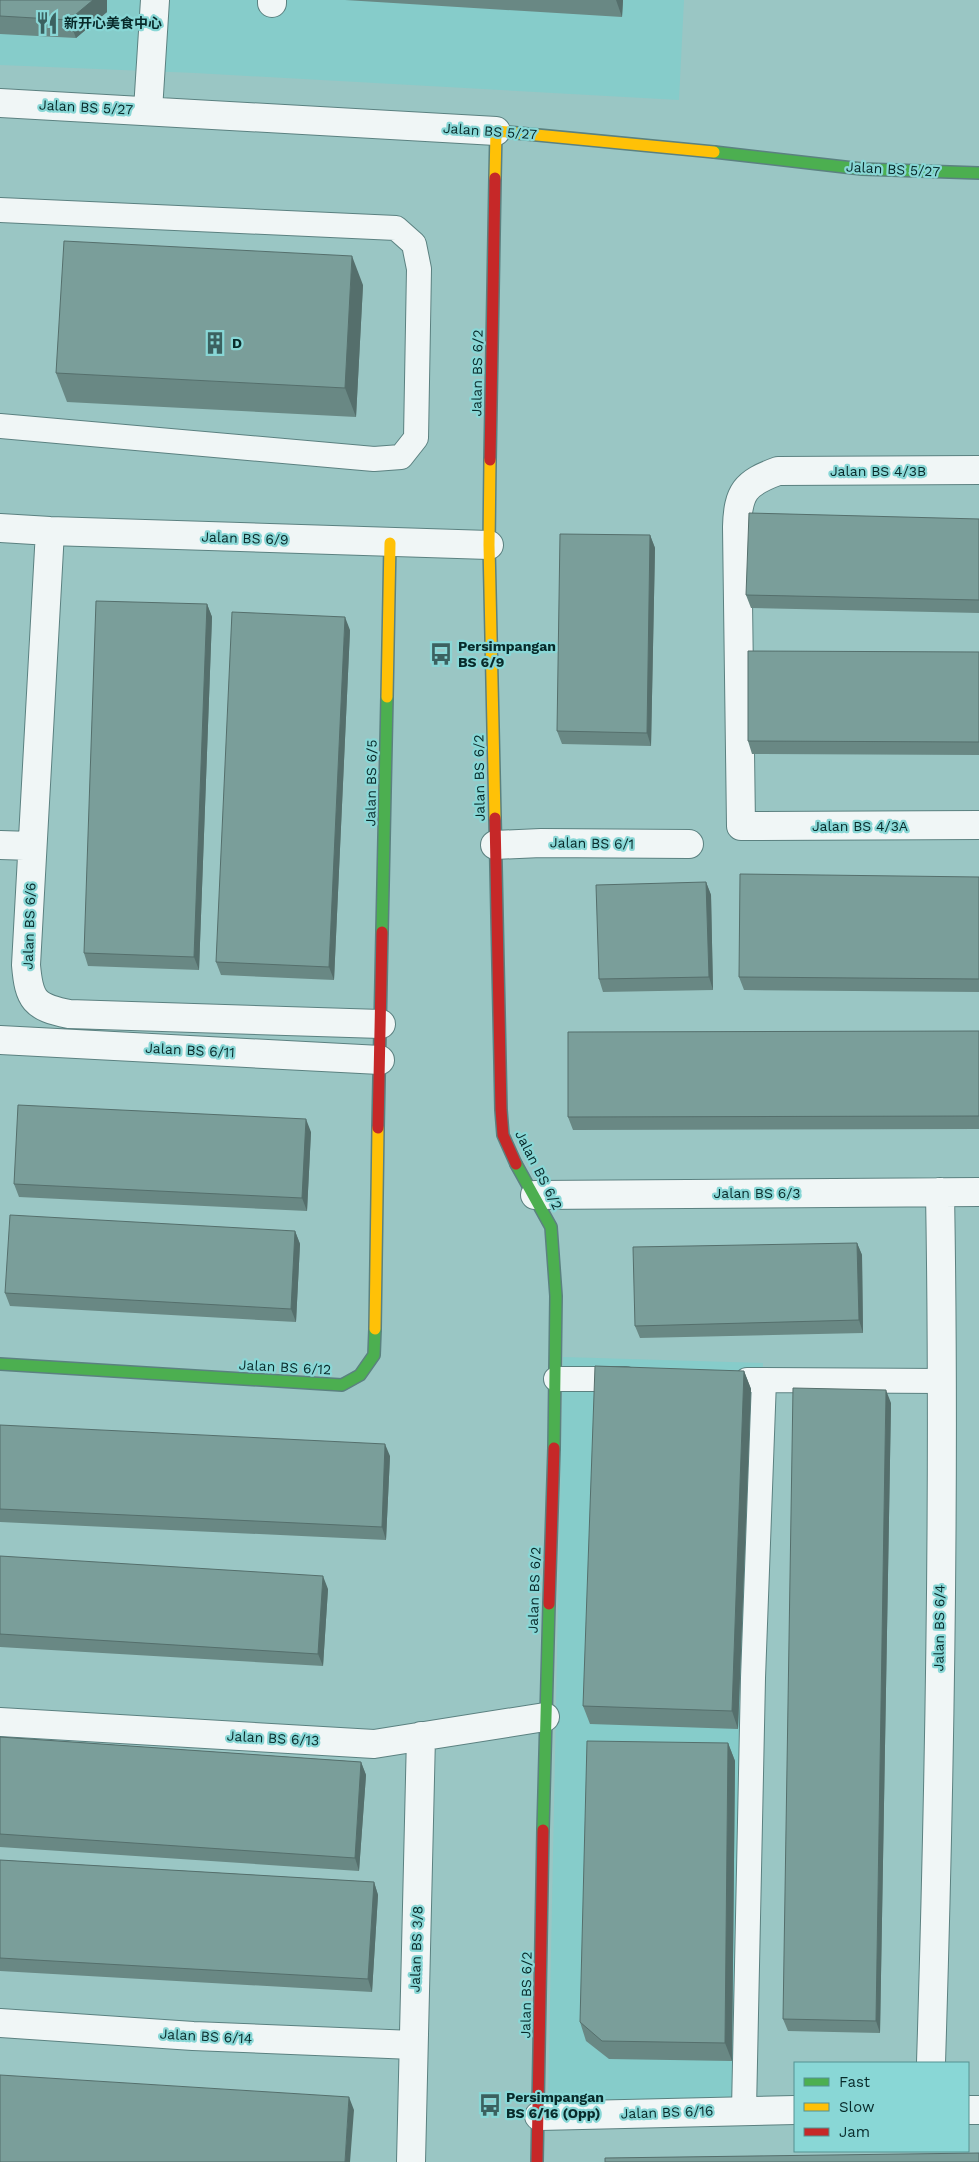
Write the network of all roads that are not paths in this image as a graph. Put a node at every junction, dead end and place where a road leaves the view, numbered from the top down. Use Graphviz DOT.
graph roads {
  1 [pos="155,0"];
  2 [pos="0,104"];
  3 [pos="148,110"];
  4 [pos="496,131"];
  5 [pos="979,173"];
  6 [pos="0,210"];
  7 [pos="0,426"];
  8 [pos="979,470"];
  9 [pos="0,528"];
  10 [pos="50,531"];
  11 [pos="390,543"];
  12 [pos="489,545"];
  13 [pos="979,825"];
  14 [pos="741,826"];
  15 [pos="689,844"];
  16 [pos="0,845"];
  17 [pos="495,845"];
  18 [pos="32,846"];
  19 [pos="381,1024"];
  20 [pos="0,1040"];
  21 [pos="380,1060"];
  22 [pos="940,1192"];
  23 [pos="979,1192"];
  24 [pos="535,1195"];
  25 [pos="0,1364"];
  26 [pos="556,1379"];
  27 [pos="645,1380"];
  28 [pos="724,1380"];
  29 [pos="764,1380"];
  30 [pos="943,1381"];
  31 [pos="545,1717"];
  32 [pos="0,1722"];
  33 [pos="421,1736"];
  34 [pos="0,2023"];
  35 [pos="413,2045"];
  36 [pos="931,2062"];
  37 [pos="744,2110"];
  38 [pos="794,2110"];
  39 [pos="539,2116"];
  40 [pos="411,2162"];
  41 [pos="537,2162"];
  1 -- 3 [label="street"];
  2 -- 3 [label="street, Jalan BS 5/27"];
  3 -- 4 [label="street, Jalan BS 5/27"];
  4 -- 5 [label="street, Jalan BS 5/27"];
  4 -- 12 [label="street, Jalan BS 6/2"];
  6 -- 7 [label="lane"];
  8 -- 14 [label="street, Jalan BS 4/3B"];
  9 -- 10 [label="street, Jalan BS 6/9"];
  10 -- 11 [label="street, Jalan BS 6/9"];
  10 -- 18 [label="street, Jalan BS 6/6"];
  11 -- 12 [label="street, Jalan BS 6/9"];
  11 -- 19 [label="street, Jalan BS 6/5"];
  12 -- 17 [label="street, Jalan BS 6/2"];
  13 -- 14 [label="street, Jalan BS 4/3A"];
  15 -- 17 [label="street, Jalan BS 6/1"];
  16 -- 18 [label="street"];
  17 -- 24 [label="street, Jalan BS 6/2"];
  18 -- 19 [label="street, Jalan BS 6/6"];
  19 -- 21 [label="street, Jalan BS 6/12"];
  20 -- 21 [label="street, Jalan BS 6/11"];
  21 -- 25 [label="street, Jalan BS 6/12"];
  22 -- 23 [label="street, Jalan BS 6/3"];
  22 -- 24 [label="street, Jalan BS 6/3"];
  22 -- 30 [label="street, Jalan BS 6/4"];
  24 -- 26 [label="street, Jalan BS 6/2"];
  26 -- 27 [label="lane"];
  26 -- 31 [label="street, Jalan BS 6/2"];
  28 -- 29 [label="lane"];
  29 -- 30 [label="lane"];
  29 -- 37 [label="lane"];
  30 -- 36 [label="street, Jalan BS 6/4"];
  31 -- 33 [label="street, Jalan BS 6/13"];
  31 -- 39 [label="street, Jalan BS 6/2"];
  32 -- 33 [label="street, Jalan BS 6/13"];
  33 -- 35 [label="street, Jalan BS 3/8"];
  34 -- 35 [label="street, Jalan BS 6/14"];
  35 -- 40 [label="street, Jalan BS 3/8"];
  37 -- 38 [label="street, Jalan BS 6/16"];
  37 -- 39 [label="street, Jalan BS 6/16"];
  39 -- 41 [label="street, Jalan BS 6/2"];
}
